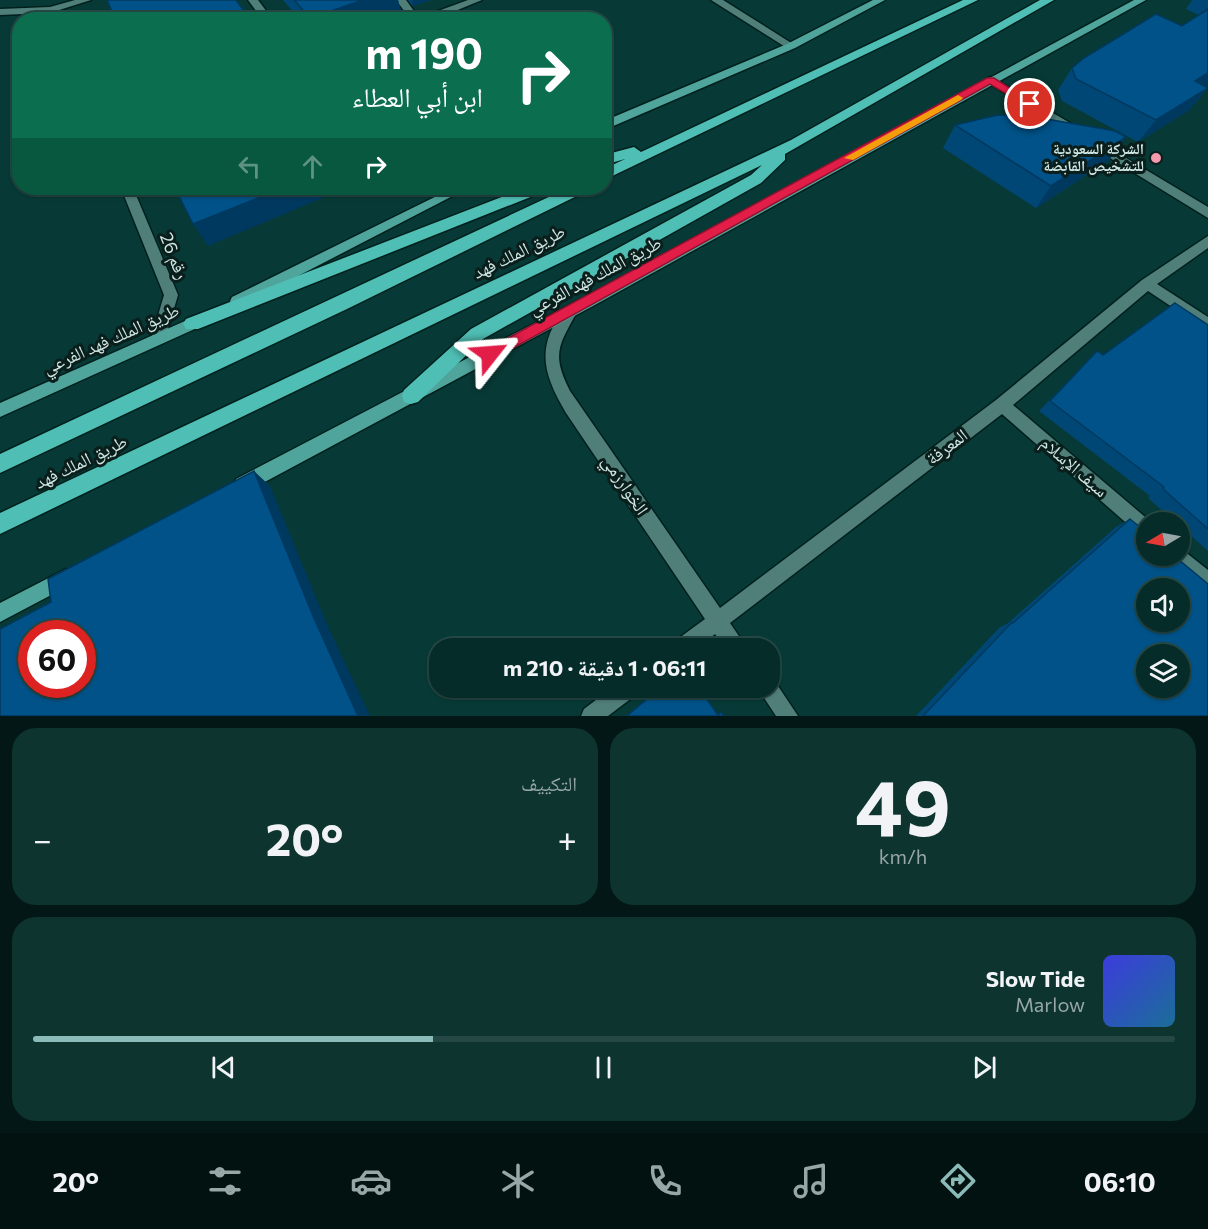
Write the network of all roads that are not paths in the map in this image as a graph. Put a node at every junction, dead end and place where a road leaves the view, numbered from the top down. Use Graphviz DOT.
graph roads {
  1 [pos="86,0"];
  2 [pos="477,0"];
  3 [pos="716,0"];
  4 [pos="880,0"];
  5 [pos="972,0"];
  6 [pos="1048,0"];
  7 [pos="1141,0"];
  8 [pos="60,12"];
  9 [pos="444,12"];
  10 [pos="791,46"];
  11 [pos="991,80"];
  12 [pos="612,123"];
  13 [pos="677,140"];
  14 [pos="796,143"];
  15 [pos="612,158"];
  16 [pos="612,172"];
  17 [pos="130,195"];
  18 [pos="448,195"];
  19 [pos="520,195"];
  20 [pos="566,195"];
  21 [pos="1208,213"];
  22 [pos="1208,241"];
  23 [pos="1147,284"];
  24 [pos="570,312"];
  25 [pos="192,324"];
  26 [pos="1208,325"];
  27 [pos="158,339"];
  28 [pos="411,396"];
  29 [pos="1002,405"];
  30 [pos="0,410"];
  31 [pos="0,464"];
  32 [pos="232,490"];
  33 [pos="1136,520"];
  34 [pos="0,524"];
  35 [pos="1190,566"];
  36 [pos="84,568"];
  37 [pos="1208,582"];
  38 [pos="0,613"];
  39 [pos="717,621"];
  40 [pos="695,638"];
  41 [pos="730,638"];
  42 [pos="615,698"];
  43 [pos="775,698"];
  44 [pos="591,716"];
  45 [pos="788,716"];
  1 -- 8 [label="street"];
  2 -- 9 [label="street"];
  3 -- 10 [label="street"];
  4 -- 10 [label="main road"];
  5 -- 13 [label="highway"];
  6 -- 14 [label="highway, طريق الملك فهد"];
  7 -- 11 [label="main road, طريق الملك فهد الفرعي"];
  10 -- 12 [label="main road"];
  11 -- 21 [label="street"];
  11 -- 24 [label="main road, طريق الملك فهد الفرعي"];
  13 -- 15 [label="highway"];
  13 -- 16 [label="highway"];
  14 -- 28 [label="highway"];
  14 -- 34 [label="highway, طريق الملك فهد"];
  17 -- 27 [label="street, رقم 26"];
  18 -- 25 [label="main road, طريق الملك فهد الفرعي"];
  19 -- 25 [label="highway"];
  20 -- 31 [label="highway, طريق الملك فهد"];
  22 -- 23 [label="street, المعرفة"];
  23 -- 26 [label="street"];
  23 -- 29 [label="street, المعرفة"];
  24 -- 28 [label="main road, طريق الملك فهد الفرعي"];
  24 -- 39 [label="street, الخوارزمي"];
  25 -- 27 [label="main road, طريق الملك فهد الفرعي"];
  27 -- 30 [label="main road, طريق الملك فهد الفرعي"];
  28 -- 32 [label="main road, طريق الملك فهد الفرعي"];
  29 -- 33 [label="street, سيف الإسلام"];
  29 -- 39 [label="street, المعرفة"];
  35 -- 37 [label="street"];
  36 -- 38 [label="main road"];
  39 -- 40 [label="street, المعرفة"];
  39 -- 41 [label="street, الخوارزمي"];
  42 -- 44 [label="street"];
  43 -- 45 [label="street"];
}
